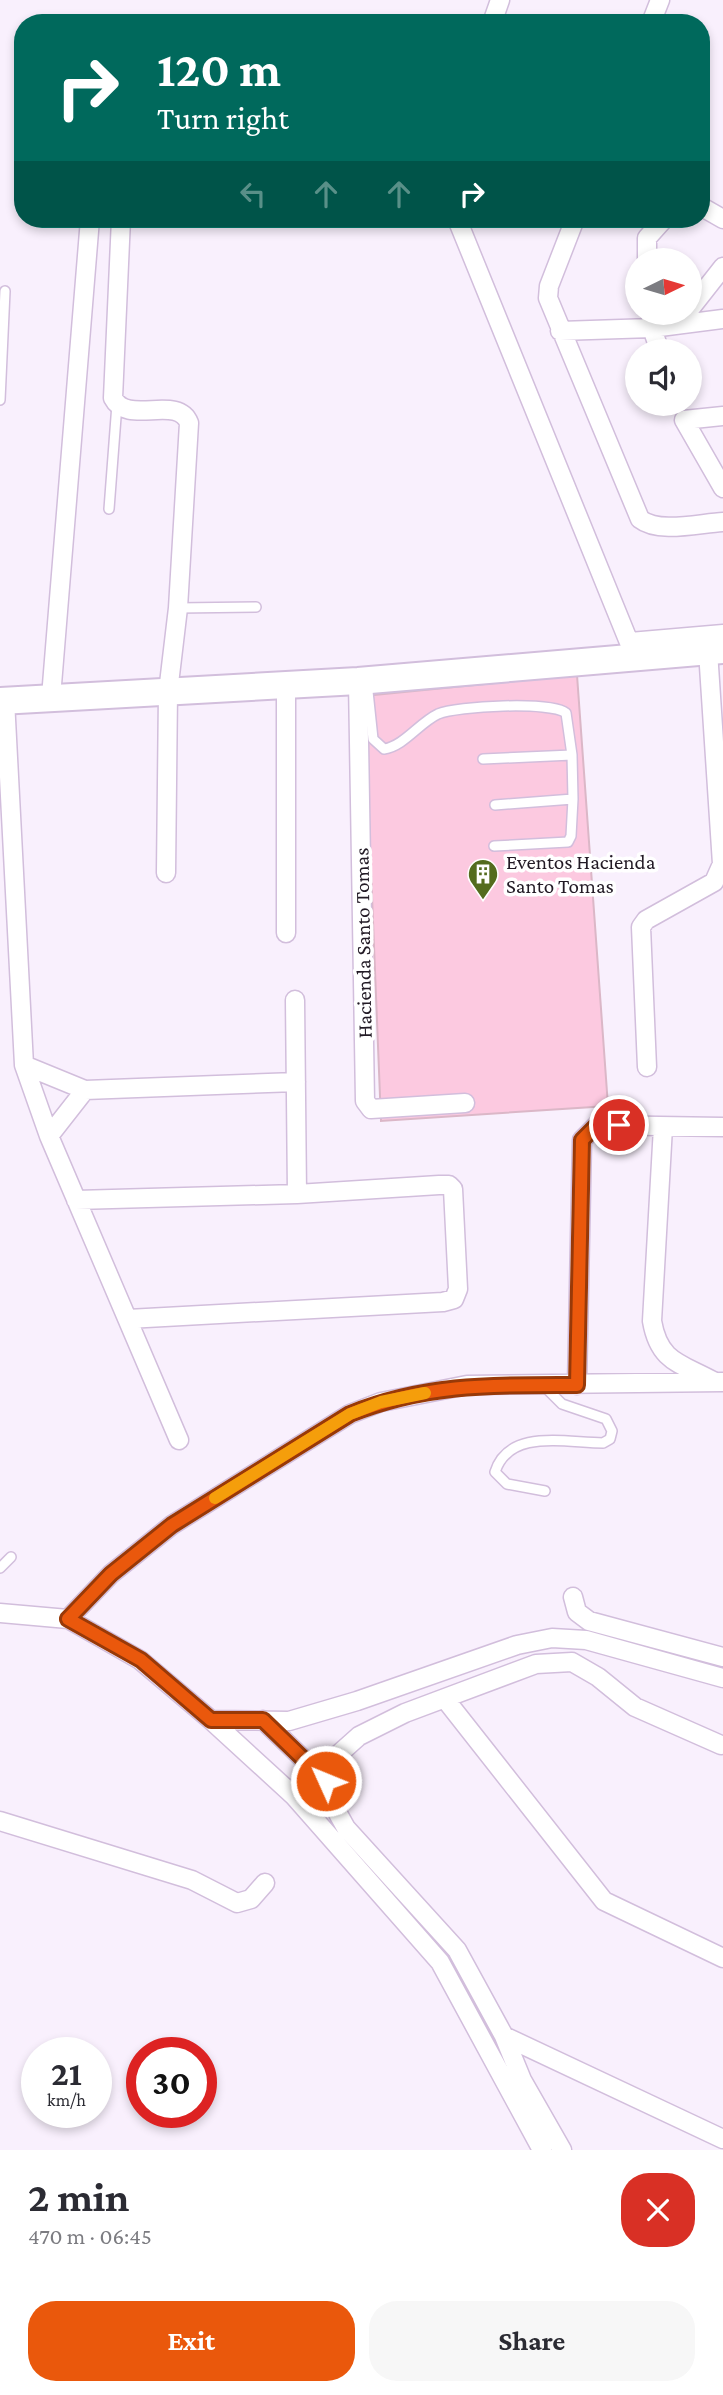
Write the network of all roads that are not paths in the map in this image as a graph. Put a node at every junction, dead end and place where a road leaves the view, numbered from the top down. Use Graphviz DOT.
graph roads {
  1 [pos="89,228"];
  2 [pos="120,228"];
  3 [pos="461,228"];
  4 [pos="572,228"];
  5 [pos="656,228"];
  6 [pos="647,248"];
  7 [pos="723,267"];
  8 [pos="5,291"];
  9 [pos="702,294"];
  10 [pos="702,319"];
  11 [pos="723,319"];
  12 [pos="625,324"];
  13 [pos="560,331"];
  14 [pos="0,400"];
  15 [pos="117,404"];
  16 [pos="702,414"];
  17 [pos="683,416"];
  18 [pos="723,416"];
  19 [pos="723,488"];
  20 [pos="109,509"];
  21 [pos="723,522"];
  22 [pos="256,607"];
  23 [pos="178,608"];
  24 [pos="718,645"];
  25 [pos="632,650"];
  26 [pos="363,681"];
  27 [pos="286,685"];
  28 [pos="168,692"];
  29 [pos="51,697"];
  30 [pos="3,701"];
  31 [pos="572,755"];
  32 [pos="483,759"];
  33 [pos="573,799"];
  34 [pos="495,805"];
  35 [pos="494,846"];
  36 [pos="166,873"];
  37 [pos="286,933"];
  38 [pos="295,1000"];
  39 [pos="24,1065"];
  40 [pos="647,1068"];
  41 [pos="296,1082"];
  42 [pos="85,1090"];
  43 [pos="465,1103"];
  44 [pos="663,1127"];
  45 [pos="723,1127"];
  46 [pos="49,1136"];
  47 [pos="297,1194"];
  48 [pos="76,1200"];
  49 [pos="128,1319"];
  50 [pos="719,1382"];
  51 [pos="543,1385"];
  52 [pos="577,1385"];
  53 [pos="179,1440"];
  54 [pos="545,1491"];
  55 [pos="11,1557"];
  56 [pos="0,1568"];
  57 [pos="573,1597"];
  58 [pos="0,1613"];
  59 [pos="68,1619"];
  60 [pos="723,1657"];
  61 [pos="723,1678"];
  62 [pos="445,1699"];
  63 [pos="211,1720"];
  64 [pos="263,1720"];
  65 [pos="721,1745"];
  66 [pos="326,1781"];
  67 [pos="0,1821"];
  68 [pos="265,1883"];
  69 [pos="723,1958"];
  70 [pos="504,2036"];
  71 [pos="723,2139"];
  72 [pos="541,2150"];
  73 [pos="562,2150"];
  1 -- 29 [label="street"];
  2 -- 15 [label="street"];
  3 -- 25 [label="street"];
  4 -- 13 [label="street"];
  5 -- 6 [label="street"];
  7 -- 9 [label="street"];
  8 -- 14 [label="lane"];
  10 -- 11 [label="street"];
  12 -- 13 [label="street"];
  13 -- 21 [label="street"];
  15 -- 20 [label="lane"];
  15 -- 23 [label="street"];
  16 -- 18 [label="street"];
  17 -- 19 [label="street"];
  22 -- 23 [label="lane"];
  23 -- 28 [label="street"];
  24 -- 25 [label="street"];
  24 -- 40 [label="street"];
  25 -- 26 [label="street"];
  26 -- 27 [label="street"];
  26 -- 31 [label="lane"];
  26 -- 43 [label="street, Hacienda Santo Tomas"];
  27 -- 28 [label="street"];
  27 -- 37 [label="street"];
  28 -- 29 [label="street"];
  28 -- 36 [label="street"];
  29 -- 30 [label="street"];
  30 -- 39 [label="street"];
  31 -- 32 [label="lane"];
  31 -- 33 [label="lane"];
  33 -- 34 [label="lane"];
  33 -- 35 [label="lane"];
  38 -- 41 [label="street"];
  39 -- 42 [label="street"];
  39 -- 46 [label="street"];
  41 -- 42 [label="street"];
  41 -- 47 [label="street"];
  42 -- 46 [label="street"];
  44 -- 45 [label="street"];
  44 -- 50 [label="street"];
  44 -- 52 [label="street"];
  46 -- 48 [label="street"];
  47 -- 48 [label="street"];
  47 -- 49 [label="street"];
  48 -- 49 [label="street"];
  49 -- 53 [label="street"];
  50 -- 52 [label="street"];
  51 -- 52 [label="street"];
  51 -- 54 [label="lane"];
  51 -- 59 [label="street"];
  55 -- 56 [label="lane"];
  57 -- 60 [label="street"];
  58 -- 59 [label="street"];
  59 -- 63 [label="street"];
  61 -- 64 [label="street"];
  62 -- 65 [label="street"];
  62 -- 66 [label="street"];
  62 -- 69 [label="street"];
  63 -- 64 [label="street"];
  63 -- 72 [label="street"];
  64 -- 66 [label="street"];
  66 -- 70 [label="street"];
  67 -- 68 [label="street"];
  70 -- 71 [label="street"];
  70 -- 73 [label="street"];
}
